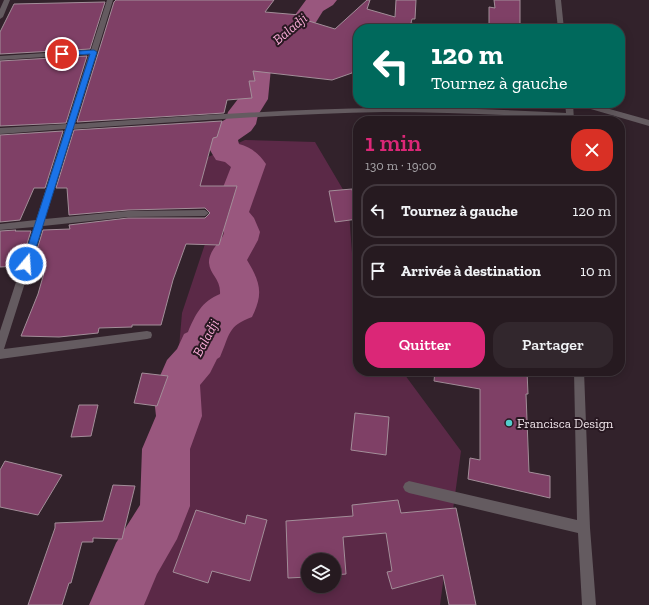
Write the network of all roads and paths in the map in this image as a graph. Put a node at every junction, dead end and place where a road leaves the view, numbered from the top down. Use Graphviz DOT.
graph roads {
  1 [pos="7,0"];
  2 [pos="110,0"];
  3 [pos="558,0"];
  4 [pos="0,17"];
  5 [pos="560,24"];
  6 [pos="94,52"];
  7 [pos="0,58"];
  8 [pos="597,108"];
  9 [pos="522,116"];
  10 [pos="625,116"];
  11 [pos="625,116"];
  12 [pos="649,123"];
  13 [pos="70,127"];
  14 [pos="0,131"];
  15 [pos="205,213"];
  16 [pos="40,223"];
  17 [pos="0,227"];
  18 [pos="146,335"];
  19 [pos="0,348"];
  20 [pos="0,354"];
  21 [pos="579,376"];
  22 [pos="409,487"];
  23 [pos="584,528"];
  24 [pos="589,605"];
  1 -- 4 [label="street"];
  2 -- 6 [label="street"];
  3 -- 5 [label="street"];
  6 -- 7 [label="street"];
  6 -- 13 [label="street"];
  8 -- 11 [label="street"];
  9 -- 13 [label="street"];
  10 -- 12 [label="street"];
  13 -- 14 [label="street"];
  13 -- 16 [label="street"];
  15 -- 16 [label="street"];
  16 -- 17 [label="street"];
  16 -- 19 [label="street"];
  18 -- 20 [label="street"];
  21 -- 23 [label="street"];
  22 -- 23 [label="street"];
  23 -- 24 [label="street"];
}
